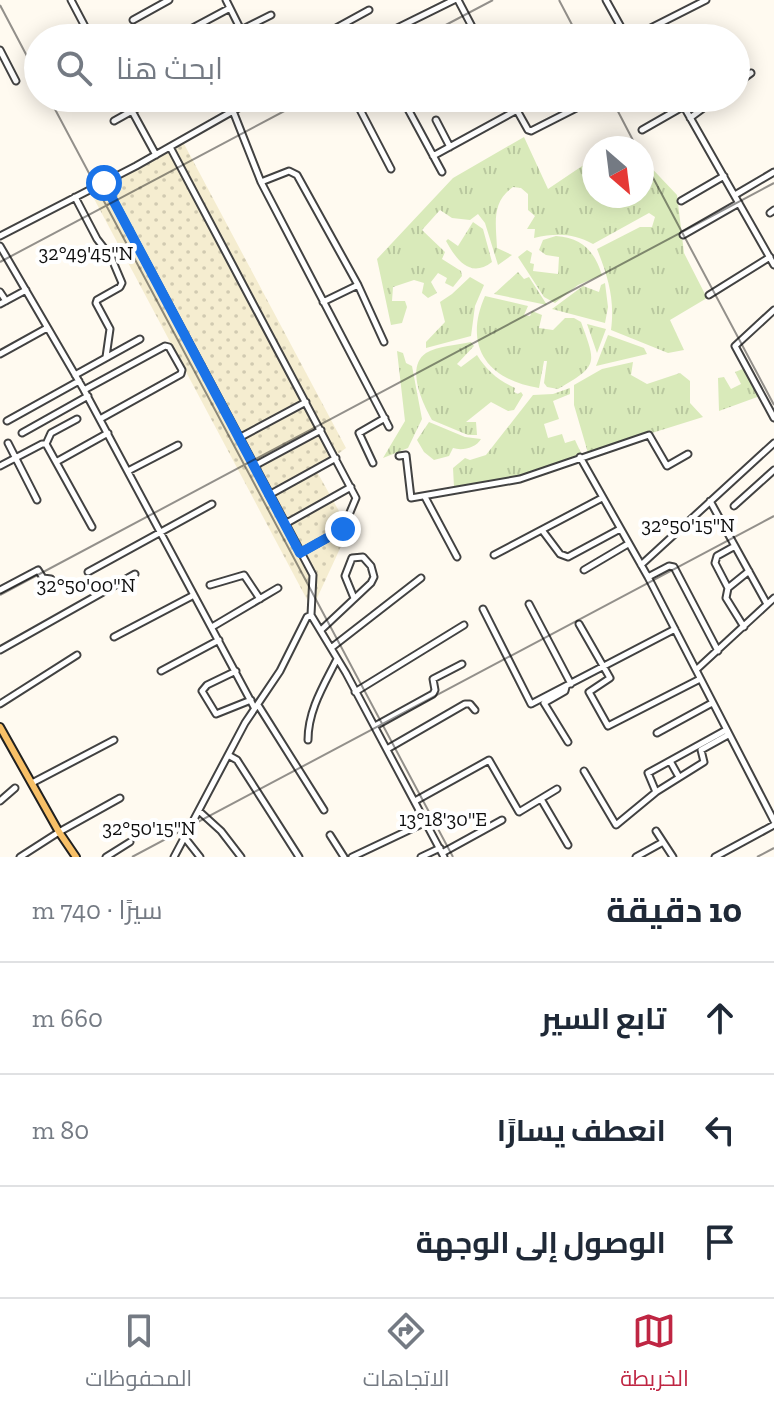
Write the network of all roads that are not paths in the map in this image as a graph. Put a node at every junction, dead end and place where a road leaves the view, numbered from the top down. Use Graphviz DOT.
graph roads {
  1 [pos="71,0"];
  2 [pos="169,0"];
  3 [pos="226,0"];
  4 [pos="456,0"];
  5 [pos="606,0"];
  6 [pos="706,0"];
  7 [pos="230,8"];
  8 [pos="369,10"];
  9 [pos="271,15"];
  10 [pos="133,20"];
  11 [pos="84,24"];
  12 [pos="201,24"];
  13 [pos="238,24"];
  14 [pos="253,24"];
  15 [pos="344,24"];
  16 [pos="406,24"];
  17 [pos="470,24"];
  18 [pos="619,24"];
  19 [pos="658,24"];
  20 [pos="0,50"];
  21 [pos="16,81"];
  22 [pos="130,112"];
  23 [pos="133,112"];
  24 [pos="231,112"];
  25 [pos="233,112"];
  26 [pos="361,112"];
  27 [pos="411,112"];
  28 [pos="513,112"];
  29 [pos="518,112"];
  30 [pos="569,112"];
  31 [pos="674,112"];
  32 [pos="687,112"];
  33 [pos="698,112"];
  34 [pos="690,118"];
  35 [pos="436,120"];
  36 [pos="114,121"];
  37 [pos="642,130"];
  38 [pos="170,147"];
  39 [pos="450,147"];
  40 [pos="155,153"];
  41 [pos="433,156"];
  42 [pos="391,169"];
  43 [pos="442,172"];
  44 [pos="774,172"];
  45 [pos="724,176"];
  46 [pos="261,182"];
  47 [pos="104,183"];
  48 [pos="735,195"];
  49 [pos="75,197"];
  50 [pos="681,201"];
  51 [pos="739,203"];
  52 [pos="683,235"];
  53 [pos="0,236"];
  54 [pos="0,246"];
  55 [pos="770,257"];
  56 [pos="774,265"];
  57 [pos="358,285"];
  58 [pos="26,290"];
  59 [pos="0,292"];
  60 [pos="709,295"];
  61 [pos="323,302"];
  62 [pos="3,303"];
  63 [pos="774,310"];
  64 [pos="47,328"];
  65 [pos="140,339"];
  66 [pos="384,342"];
  67 [pos="0,354"];
  68 [pos="106,357"];
  69 [pos="77,378"];
  70 [pos="86,393"];
  71 [pos="774,395"];
  72 [pos="306,402"];
  73 [pos="767,402"];
  74 [pos="385,418"];
  75 [pos="774,418"];
  76 [pos="77,419"];
  77 [pos="100,419"];
  78 [pos="7,421"];
  79 [pos="389,427"];
  80 [pos="321,430"];
  81 [pos="22,433"];
  82 [pos="108,433"];
  83 [pos="239,438"];
  84 [pos="8,443"];
  85 [pos="774,443"];
  86 [pos="46,444"];
  87 [pos="178,445"];
  88 [pos="688,454"];
  89 [pos="399,456"];
  90 [pos="580,457"];
  91 [pos="16,458"];
  92 [pos="336,458"];
  93 [pos="56,462"];
  94 [pos="373,463"];
  95 [pos="0,466"];
  96 [pos="254,466"];
  97 [pos="774,470"];
  98 [pos="128,471"];
  99 [pos="351,487"];
  100 [pos="269,495"];
  101 [pos="425,497"];
  102 [pos="602,498"];
  103 [pos="37,500"];
  104 [pos="710,501"];
  105 [pos="212,504"];
  106 [pos="734,506"];
  107 [pos="285,524"];
  108 [pos="92,527"];
  109 [pos="620,529"];
  110 [pos="542,530"];
  111 [pos="160,533"];
  112 [pos="628,544"];
  113 [pos="735,546"];
  114 [pos="300,553"];
  115 [pos="494,555"];
  116 [pos="457,557"];
  117 [pos="641,565"];
  118 [pos="584,570"];
  119 [pos="749,571"];
  120 [pos="88,572"];
  121 [pos="135,574"];
  122 [pos="648,577"];
  123 [pos="421,578"];
  124 [pos="51,579"];
  125 [pos="210,585"];
  126 [pos="278,588"];
  127 [pos="728,588"];
  128 [pos="0,590"];
  129 [pos="194,595"];
  130 [pos="354,598"];
  131 [pos="774,598"];
  132 [pos="260,599"];
  133 [pos="529,604"];
  134 [pos="767,604"];
  135 [pos="483,609"];
  136 [pos="311,615"];
  137 [pos="579,624"];
  138 [pos="464,625"];
  139 [pos="212,627"];
  140 [pos="744,627"];
  141 [pos="675,629"];
  142 [pos="321,630"];
  143 [pos="114,637"];
  144 [pos="219,640"];
  145 [pos="331,648"];
  146 [pos="0,650"];
  147 [pos="718,651"];
  148 [pos="77,655"];
  149 [pos="338,659"];
  150 [pos="462,664"];
  151 [pos="604,668"];
  152 [pos="696,670"];
  153 [pos="161,671"];
  154 [pos="236,671"];
  155 [pos="700,679"];
  156 [pos="568,685"];
  157 [pos="355,692"];
  158 [pos="251,700"];
  159 [pos="712,703"];
  160 [pos="0,704"];
  161 [pos="256,706"];
  162 [pos="475,710"];
  163 [pos="375,726"];
  164 [pos="1,729"];
  165 [pos="657,733"];
  166 [pos="727,733"];
  167 [pos="114,740"];
  168 [pos="308,740"];
  169 [pos="568,742"];
  170 [pos="387,749"];
  171 [pos="228,755"];
  172 [pos="670,761"];
  173 [pos="584,771"];
  174 [pos="679,777"];
  175 [pos="32,783"];
  176 [pos="15,788"];
  177 [pos="557,789"];
  178 [pos="656,792"];
  179 [pos="120,798"];
  180 [pos="541,799"];
  181 [pos="0,801"];
  182 [pos="415,801"];
  183 [pos="324,810"];
  184 [pos="199,811"];
  185 [pos="502,820"];
  186 [pos="774,821"];
  187 [pos="426,822"];
  188 [pos="656,831"];
  189 [pos="59,832"];
  190 [pos="330,835"];
  191 [pos="185,838"];
  192 [pos="130,842"];
  193 [pos="663,842"];
  194 [pos="568,845"];
  195 [pos="442,853"];
  196 [pos="20,857"];
  197 [pos="76,857"];
  198 [pos="106,857"];
  199 [pos="174,857"];
  200 [pos="200,857"];
  201 [pos="241,857"];
  202 [pos="299,857"];
  203 [pos="344,857"];
  204 [pos="352,857"];
  205 [pos="421,857"];
  206 [pos="636,857"];
  207 [pos="673,857"];
  208 [pos="715,857"];
  1 -- 11 [label="street"];
  2 -- 10 [label="street"];
  3 -- 7 [label="street"];
  4 -- 16 [label="street"];
  4 -- 17 [label="street"];
  5 -- 18 [label="street"];
  6 -- 19 [label="street"];
  7 -- 12 [label="street"];
  7 -- 13 [label="street"];
  8 -- 15 [label="street"];
  9 -- 14 [label="street"];
  20 -- 21 [label="street"];
  22 -- 36 [label="street"];
  23 -- 40 [label="street"];
  24 -- 38 [label="street"];
  25 -- 46 [label="street"];
  26 -- 42 [label="street"];
  27 -- 41 [label="street"];
  28 -- 39 [label="street"];
  29 -- 30 [label="street"];
  31 -- 37 [label="street"];
  32 -- 34 [label="street"];
  33 -- 34 [label="street"];
  34 -- 45 [label="street"];
  35 -- 39 [label="street"];
  38 -- 40 [label="street"];
  38 -- 72 [label="street"];
  39 -- 41 [label="street"];
  40 -- 47 [label="street"];
  41 -- 43 [label="street"];
  44 -- 48 [label="street"];
  45 -- 48 [label="street"];
  45 -- 50 [label="street"];
  46 -- 57 [label="street"];
  46 -- 61 [label="street"];
  47 -- 49 [label="street"];
  47 -- 83 [label="street"];
  48 -- 51 [label="street"];
  49 -- 53 [label="street"];
  49 -- 68 [label="street"];
  51 -- 52 [label="street"];
  51 -- 55 [label="street"];
  54 -- 58 [label="street"];
  55 -- 56 [label="street"];
  55 -- 60 [label="street"];
  57 -- 61 [label="street"];
  57 -- 66 [label="street"];
  58 -- 62 [label="street"];
  58 -- 64 [label="street"];
  59 -- 62 [label="street"];
  61 -- 74 [label="street"];
  63 -- 73 [label="street"];
  64 -- 67 [label="street"];
  64 -- 69 [label="street"];
  65 -- 68 [label="street"];
  68 -- 69 [label="street"];
  69 -- 70 [label="street"];
  69 -- 78 [label="street"];
  70 -- 77 [label="street"];
  70 -- 77 [label="street"];
  70 -- 81 [label="street"];
  71 -- 73 [label="street"];
  72 -- 80 [label="street"];
  72 -- 83 [label="street"];
  73 -- 75 [label="street"];
  74 -- 79 [label="street"];
  74 -- 94 [label="street"];
  76 -- 86 [label="street"];
  77 -- 82 [label="street"];
  80 -- 92 [label="street"];
  80 -- 96 [label="street"];
  82 -- 93 [label="street"];
  82 -- 98 [label="street"];
  83 -- 96 [label="street"];
  84 -- 91 [label="street"];
  85 -- 104 [label="street"];
  86 -- 91 [label="street"];
  86 -- 93 [label="street"];
  87 -- 98 [label="street"];
  88 -- 90 [label="street"];
  89 -- 101 [label="street"];
  90 -- 101 [label="street"];
  90 -- 102 [label="street"];
  91 -- 95 [label="street"];
  91 -- 103 [label="street"];
  92 -- 99 [label="street"];
  92 -- 100 [label="street"];
  93 -- 108 [label="street"];
  96 -- 100 [label="street"];
  97 -- 106 [label="street"];
  98 -- 111 [label="street"];
  99 -- 107 [label="street"];
  99 -- 114 [label="street"];
  100 -- 107 [label="street"];
  101 -- 116 [label="street"];
  102 -- 109 [label="street"];
  102 -- 110 [label="street"];
  104 -- 113 [label="street"];
  104 -- 117 [label="street"];
  105 -- 111 [label="street"];
  107 -- 114 [label="street"];
  109 -- 110 [label="street"];
  109 -- 112 [label="street"];
  110 -- 115 [label="street"];
  111 -- 120 [label="street"];
  111 -- 129 [label="street"];
  112 -- 117 [label="street"];
  112 -- 118 [label="street"];
  113 -- 119 [label="street"];
  113 -- 127 [label="street"];
  114 -- 136 [label="street"];
  117 -- 122 [label="street"];
  119 -- 127 [label="street"];
  119 -- 134 [label="street"];
  121 -- 146 [label="street"];
  122 -- 141 [label="street"];
  122 -- 147 [label="street"];
  123 -- 145 [label="street"];
  124 -- 128 [label="street"];
  125 -- 132 [label="street"];
  126 -- 132 [label="street"];
  127 -- 140 [label="street"];
  129 -- 139 [label="street"];
  129 -- 143 [label="street"];
  130 -- 130 [label="street"];
  130 -- 142 [label="street"];
  131 -- 134 [label="street"];
  132 -- 139 [label="street"];
  133 -- 156 [label="street"];
  134 -- 140 [label="street"];
  135 -- 156 [label="street"];
  136 -- 142 [label="street"];
  136 -- 161 [label="street"];
  137 -- 151 [label="street"];
  138 -- 157 [label="street"];
  139 -- 144 [label="street"];
  140 -- 147 [label="street"];
  141 -- 151 [label="street"];
  141 -- 152 [label="street"];
  142 -- 145 [label="street"];
  144 -- 153 [label="street"];
  144 -- 154 [label="street"];
  145 -- 149 [label="street"];
  147 -- 152 [label="street"];
  148 -- 160 [label="street"];
  149 -- 157 [label="street"];
  149 -- 168 [label="street"];
  150 -- 163 [label="street"];
  151 -- 155 [label="street"];
  151 -- 156 [label="street"];
  152 -- 155 [label="street"];
  154 -- 158 [label="street"];
  154 -- 158 [label="street"];
  155 -- 159 [label="street"];
  156 -- 169 [label="street"];
  157 -- 163 [label="street"];
  158 -- 161 [label="street"];
  159 -- 165 [label="street"];
  159 -- 166 [label="street"];
  161 -- 171 [label="street"];
  161 -- 183 [label="street"];
  162 -- 170 [label="street"];
  163 -- 170 [label="street"];
  164 -- 175 [label="main road"];
  166 -- 172 [label="street"];
  166 -- 174 [label="street"];
  166 -- 186 [label="street"];
  167 -- 175 [label="street"];
  170 -- 182 [label="street"];
  171 -- 184 [label="street"];
  171 -- 202 [label="street"];
  172 -- 174 [label="street"];
  172 -- 178 [label="street"];
  173 -- 178 [label="street"];
  174 -- 178 [label="street"];
  175 -- 189 [label="main road"];
  176 -- 181 [label="street"];
  177 -- 180 [label="street"];
  179 -- 189 [label="street"];
  180 -- 182 [label="street"];
  180 -- 194 [label="street"];
  182 -- 187 [label="street"];
  184 -- 191 [label="street"];
  184 -- 201 [label="street"];
  185 -- 195 [label="street"];
  186 -- 208 [label="street"];
  187 -- 195 [label="street"];
  187 -- 204 [label="street"];
  188 -- 193 [label="street"];
  189 -- 196 [label="street"];
  189 -- 197 [label="main road"];
  190 -- 203 [label="street"];
  191 -- 199 [label="street"];
  191 -- 200 [label="street"];
  192 -- 198 [label="street"];
  193 -- 206 [label="street"];
  193 -- 207 [label="street"];
  195 -- 205 [label="street"];
}
